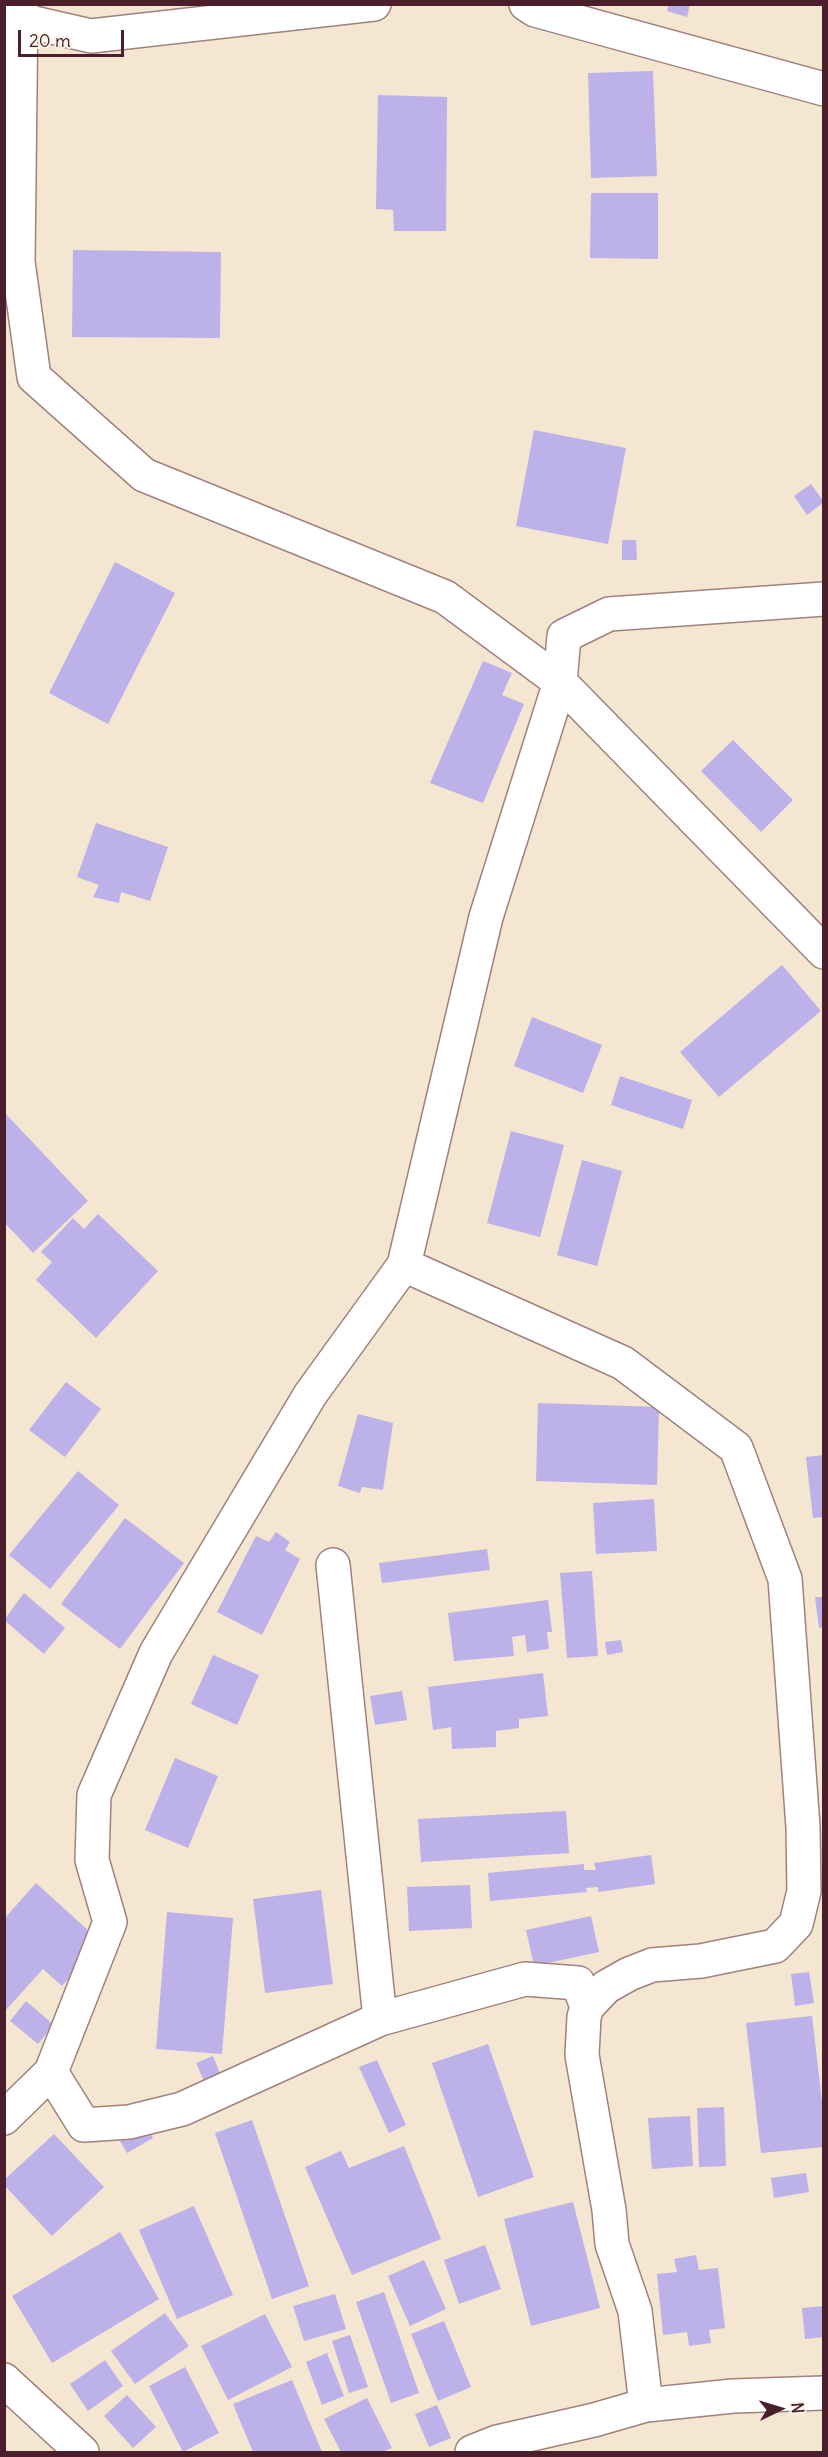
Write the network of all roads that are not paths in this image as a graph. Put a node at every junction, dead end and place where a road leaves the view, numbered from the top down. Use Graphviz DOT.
graph roads {
  1 [pos="374,4"];
  2 [pos="526,4"];
  3 [pos="21,12"];
  4 [pos="824,89"];
  5 [pos="824,599"];
  6 [pos="560,682"];
  7 [pos="824,952"];
  8 [pos="404,1265"];
  9 [pos="333,1565"];
  10 [pos="587,2007"];
  11 [pos="380,2019"];
  12 [pos="51,2072"];
  13 [pos="4,2118"];
  14 [pos="4,2380"];
  15 [pos="824,2392"];
  16 [pos="646,2405"];
  17 [pos="82,2452"];
  18 [pos="472,2452"];
  1 -- 3 [label="street"];
  2 -- 4 [label="street"];
  3 -- 6 [label="street"];
  5 -- 6 [label="street"];
  6 -- 7 [label="street"];
  6 -- 8 [label="street"];
  8 -- 10 [label="street"];
  8 -- 12 [label="street"];
  9 -- 11 [label="street"];
  10 -- 11 [label="street"];
  10 -- 16 [label="street"];
  11 -- 12 [label="street"];
  12 -- 13 [label="street"];
  14 -- 17 [label="street"];
  15 -- 16 [label="street"];
  16 -- 18 [label="street"];
}
